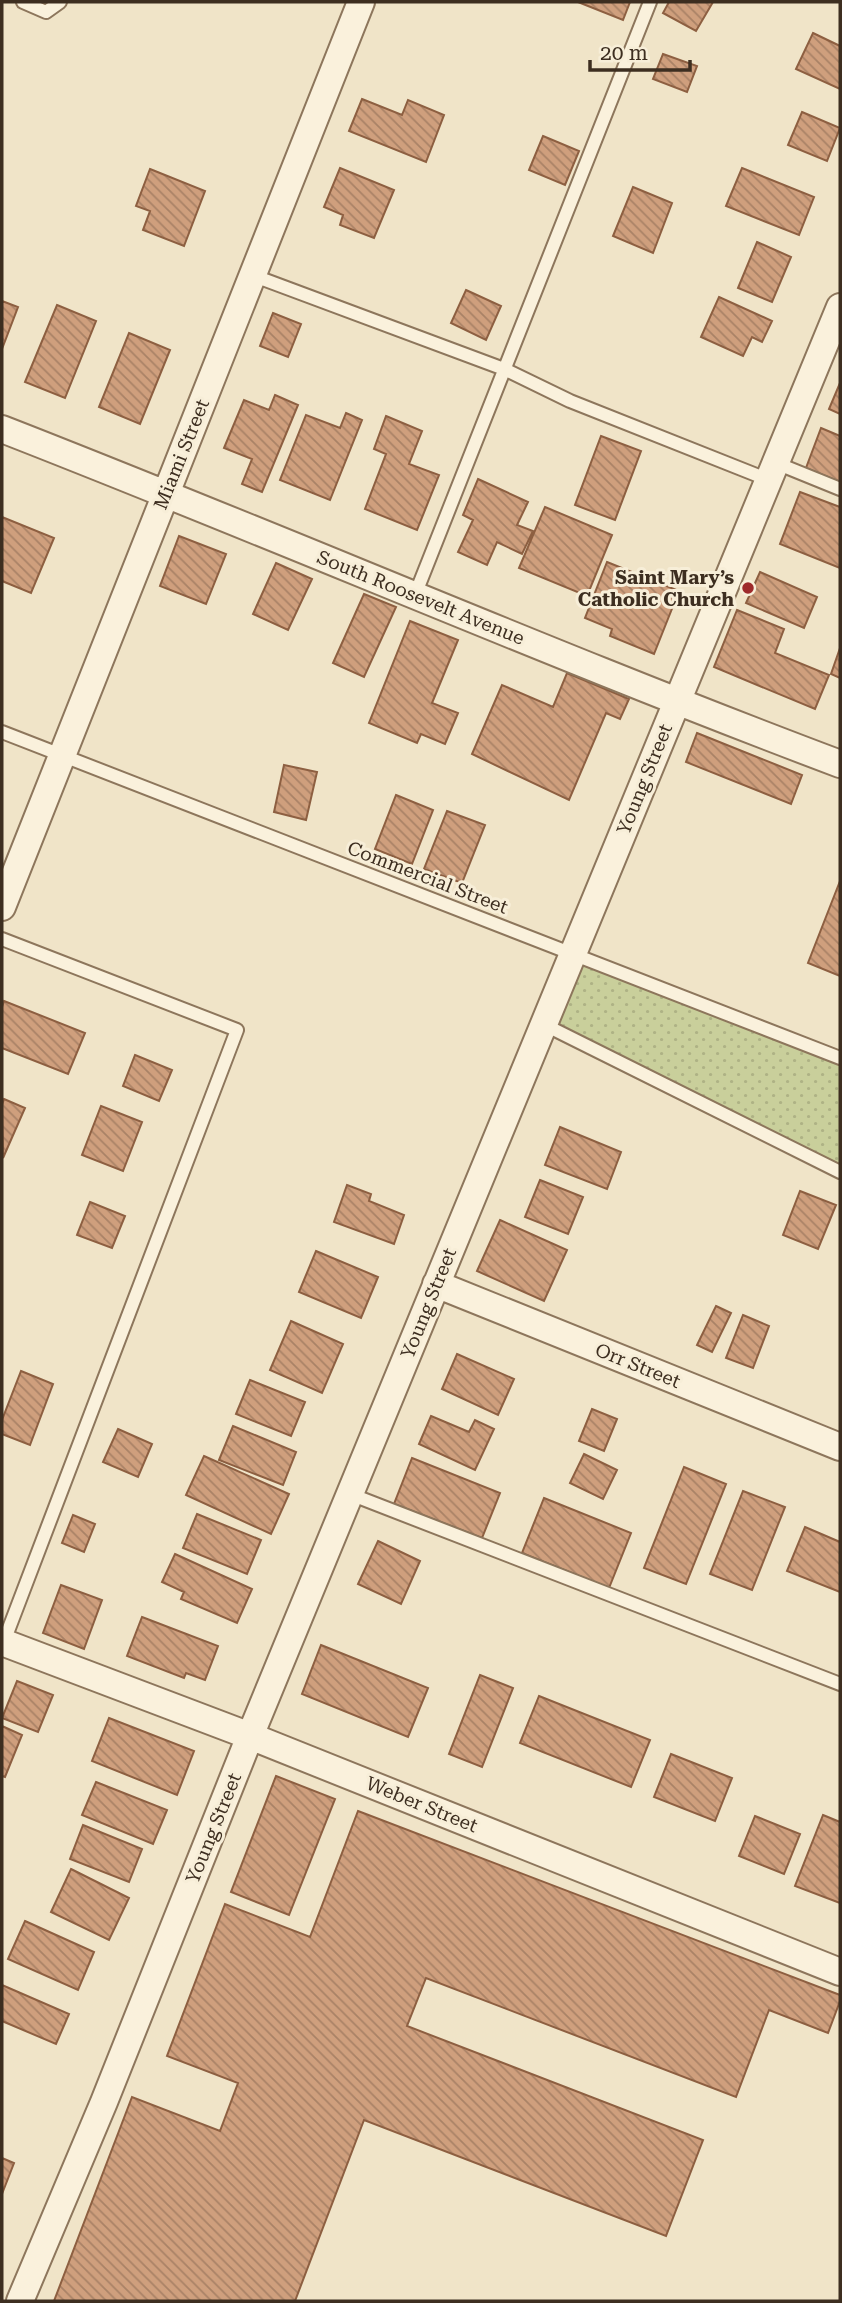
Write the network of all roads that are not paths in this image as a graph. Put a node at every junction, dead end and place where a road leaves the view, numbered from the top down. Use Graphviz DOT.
graph roads {
  1 [pos="23,2"];
  2 [pos="60,2"];
  3 [pos="361,2"];
  4 [pos="650,2"];
  5 [pos="252,275"];
  6 [pos="840,307"];
  7 [pos="504,369"];
  8 [pos="2,429"];
  9 [pos="772,472"];
  10 [pos="840,489"];
  11 [pos="165,492"];
  12 [pos="415,595"];
  13 [pos="676,702"];
  14 [pos="2,732"];
  15 [pos="62,756"];
  16 [pos="840,764"];
  17 [pos="2,907"];
  18 [pos="2,939"];
  19 [pos="574,955"];
  20 [pos="544,1025"];
  21 [pos="840,1058"];
  22 [pos="840,1172"];
  23 [pos="436,1284"];
  24 [pos="840,1447"];
  25 [pos="350,1494"];
  26 [pos="2,1644"];
  27 [pos="840,1684"];
  28 [pos="250,1736"];
  29 [pos="840,1972"];
  30 [pos="20,2301"];
  1 -- 2 [label="lane"];
  3 -- 5 [label="street, Miami Street"];
  4 -- 7 [label="lane"];
  5 -- 7 [label="lane"];
  5 -- 11 [label="street, Miami Street"];
  6 -- 9 [label="street, Young Street"];
  7 -- 9 [label="lane"];
  7 -- 12 [label="lane"];
  8 -- 11 [label="street, South Roosevelt Avenue"];
  9 -- 10 [label="lane"];
  9 -- 13 [label="street, Young Street"];
  11 -- 12 [label="street, South Roosevelt Avenue"];
  11 -- 15 [label="street, Miami Street"];
  12 -- 13 [label="street, South Roosevelt Avenue"];
  13 -- 16 [label="street, South Roosevelt Avenue"];
  13 -- 19 [label="street, Young Street"];
  14 -- 15 [label="lane, Commercial Street"];
  15 -- 17 [label="street, Miami Street"];
  15 -- 19 [label="lane, Commercial Street"];
  18 -- 26 [label="lane"];
  19 -- 20 [label="street, Young Street"];
  19 -- 21 [label="lane, Commercial Street"];
  20 -- 22 [label="lane"];
  20 -- 23 [label="street, Young Street"];
  23 -- 24 [label="street, Orr Street"];
  23 -- 25 [label="street, Young Street"];
  25 -- 27 [label="lane"];
  25 -- 28 [label="street, Young Street"];
  26 -- 28 [label="street, Weber Street"];
  28 -- 29 [label="street, Weber Street"];
  28 -- 30 [label="street, Young Street"];
}
